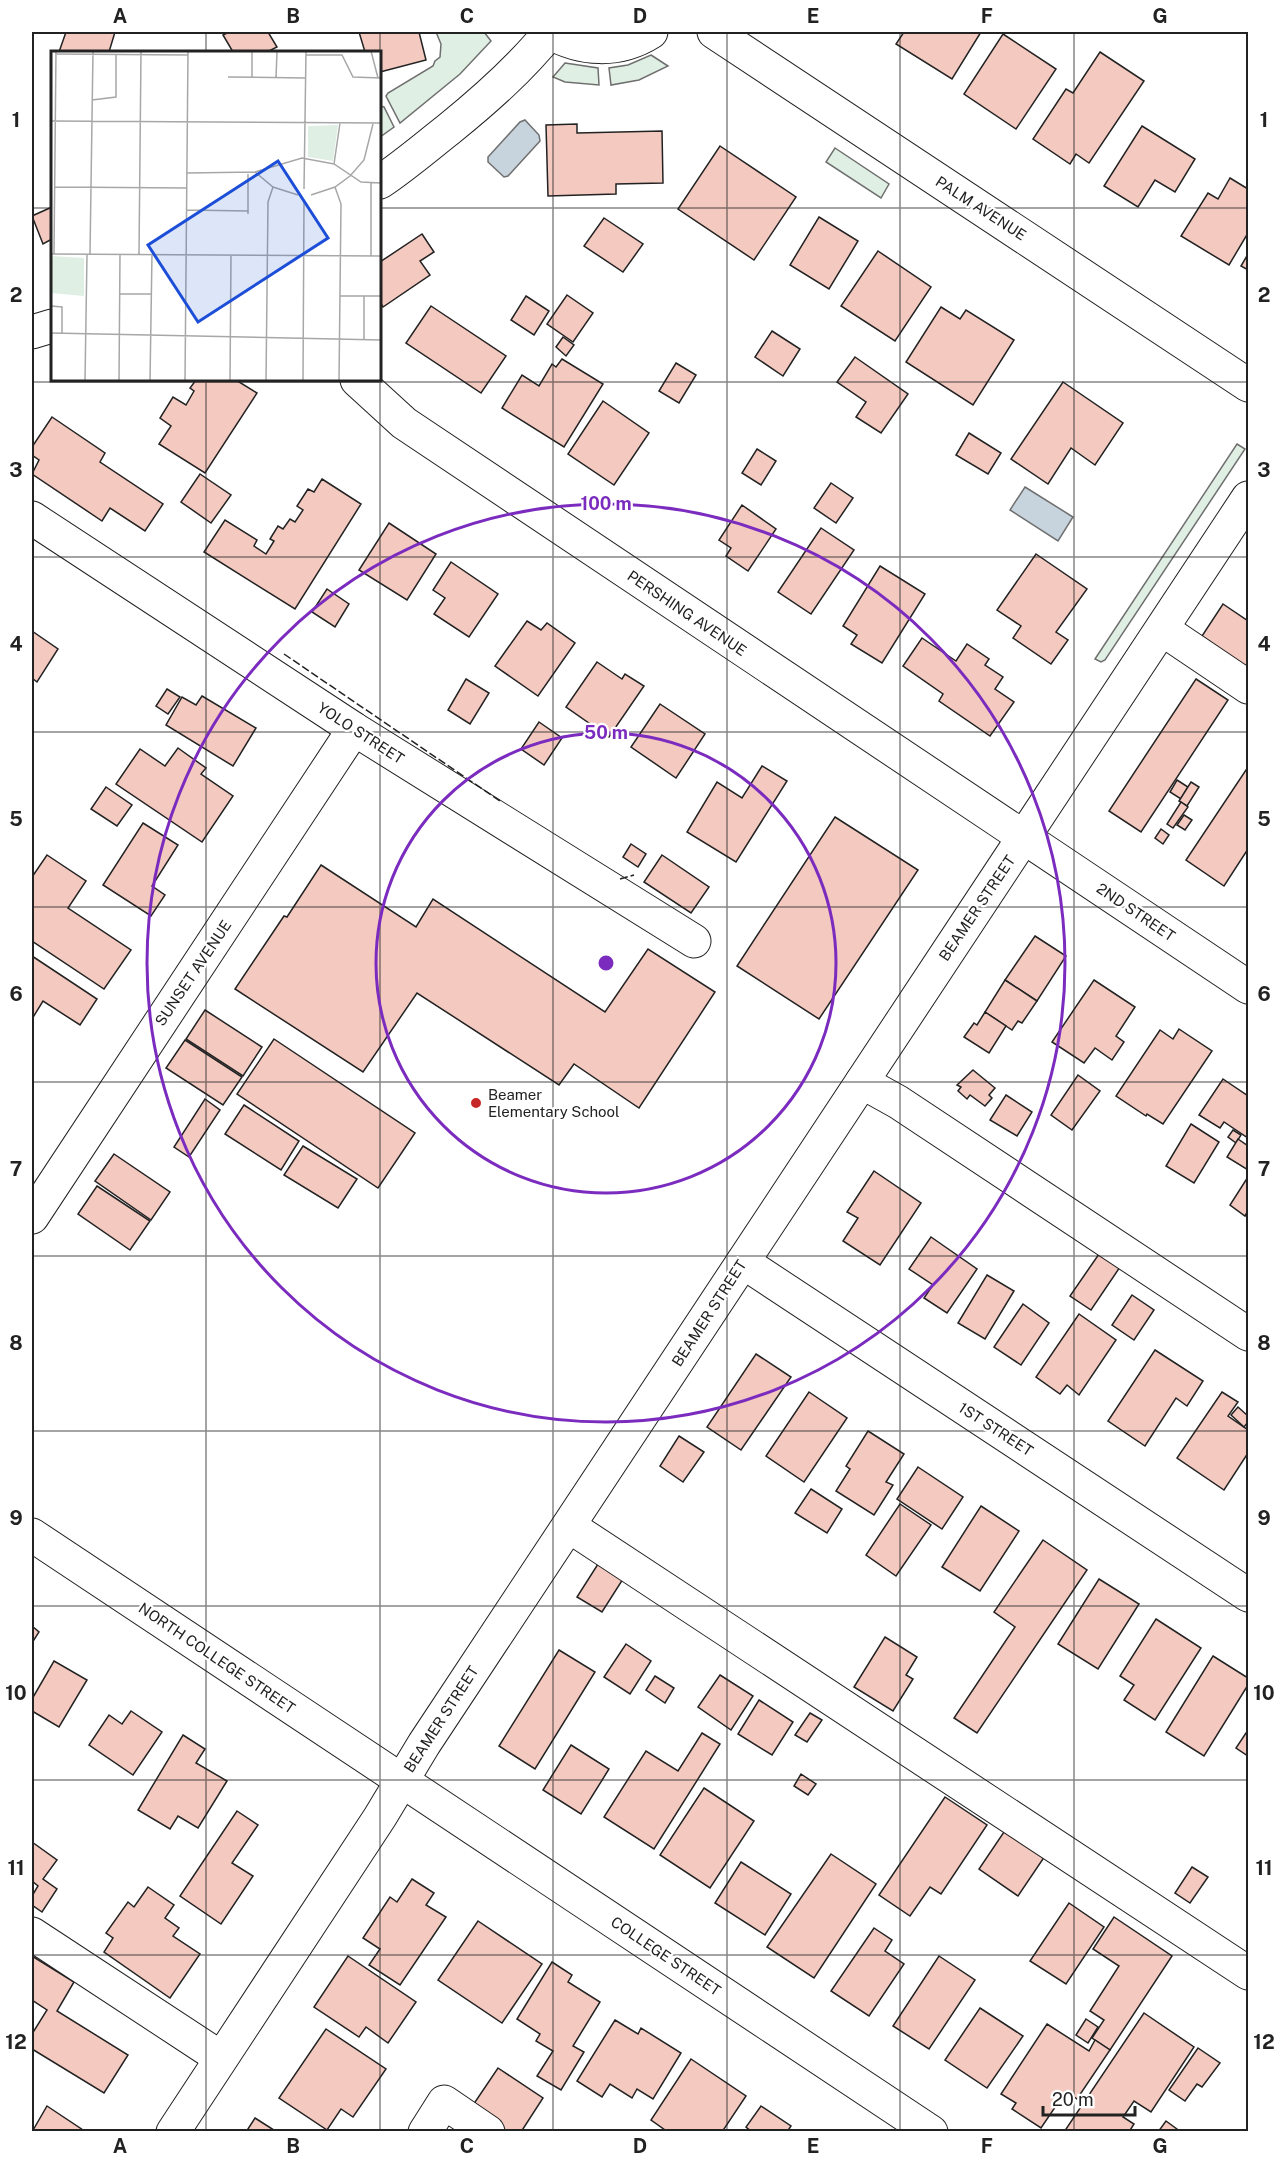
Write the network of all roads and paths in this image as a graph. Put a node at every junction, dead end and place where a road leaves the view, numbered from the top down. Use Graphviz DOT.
graph roads {
  1 [pos="549,32"];
  2 [pos="651,32"];
  3 [pos="714,32"];
  4 [pos="381,181"];
  5 [pos="51,326"];
  6 [pos="32,333"];
  7 [pos="358,381"];
  8 [pos="1248,385"];
  9 [pos="1248,498"];
  10 [pos="32,518"];
  11 [pos="1162,629"];
  12 [pos="1248,687"];
  13 [pos="354,729"];
  14 [pos="1024,838"];
  15 [pos="694,941"];
  16 [pos="1248,987"];
  17 [pos="862,1082"];
  18 [pos="32,1217"];
  19 [pos="743,1262"];
  20 [pos="1248,1334"];
  21 [pos="568,1526"];
  22 [pos="32,1535"];
  23 [pos="1248,1595"];
  24 [pos="402,1781"];
  25 [pos="32,1934"];
  26 [pos="1248,1973"];
  27 [pos="221,2058"];
  28 [pos="173,2132"];
  29 [pos="425,2132"];
  30 [pos="488,2132"];
  31 [pos="931,2132"];
  1 -- 2 [label="street"];
  1 -- 4 [label="street"];
  3 -- 8 [label="street, PALM AVENUE"];
  5 -- 6 [label="street"];
  7 -- 14 [label="street, PERSHING AVENUE"];
  9 -- 11 [label="street, BEAMER STREET"];
  10 -- 13 [label="street, YOLO STREET"];
  11 -- 12 [label="street"];
  11 -- 14 [label="street, BEAMER STREET"];
  13 -- 15 [label="street, YOLO STREET"];
  13 -- 18 [label="street, SUNSET AVENUE"];
  14 -- 16 [label="street, 2ND STREET"];
  14 -- 17 [label="street, BEAMER STREET"];
  17 -- 19 [label="street, BEAMER STREET"];
  17 -- 20 [label="street"];
  19 -- 21 [label="street, BEAMER STREET"];
  19 -- 23 [label="street, 1ST STREET"];
  21 -- 24 [label="street, BEAMER STREET"];
  21 -- 26 [label="street"];
  22 -- 24 [label="street, NORTH COLLEGE STREET"];
  24 -- 27 [label="street, BEAMER STREET"];
  24 -- 31 [label="street, COLLEGE STREET"];
  25 -- 27 [label="street"];
  27 -- 28 [label="street, BEAMER STREET"];
  29 -- 30 [label="street"];
}
